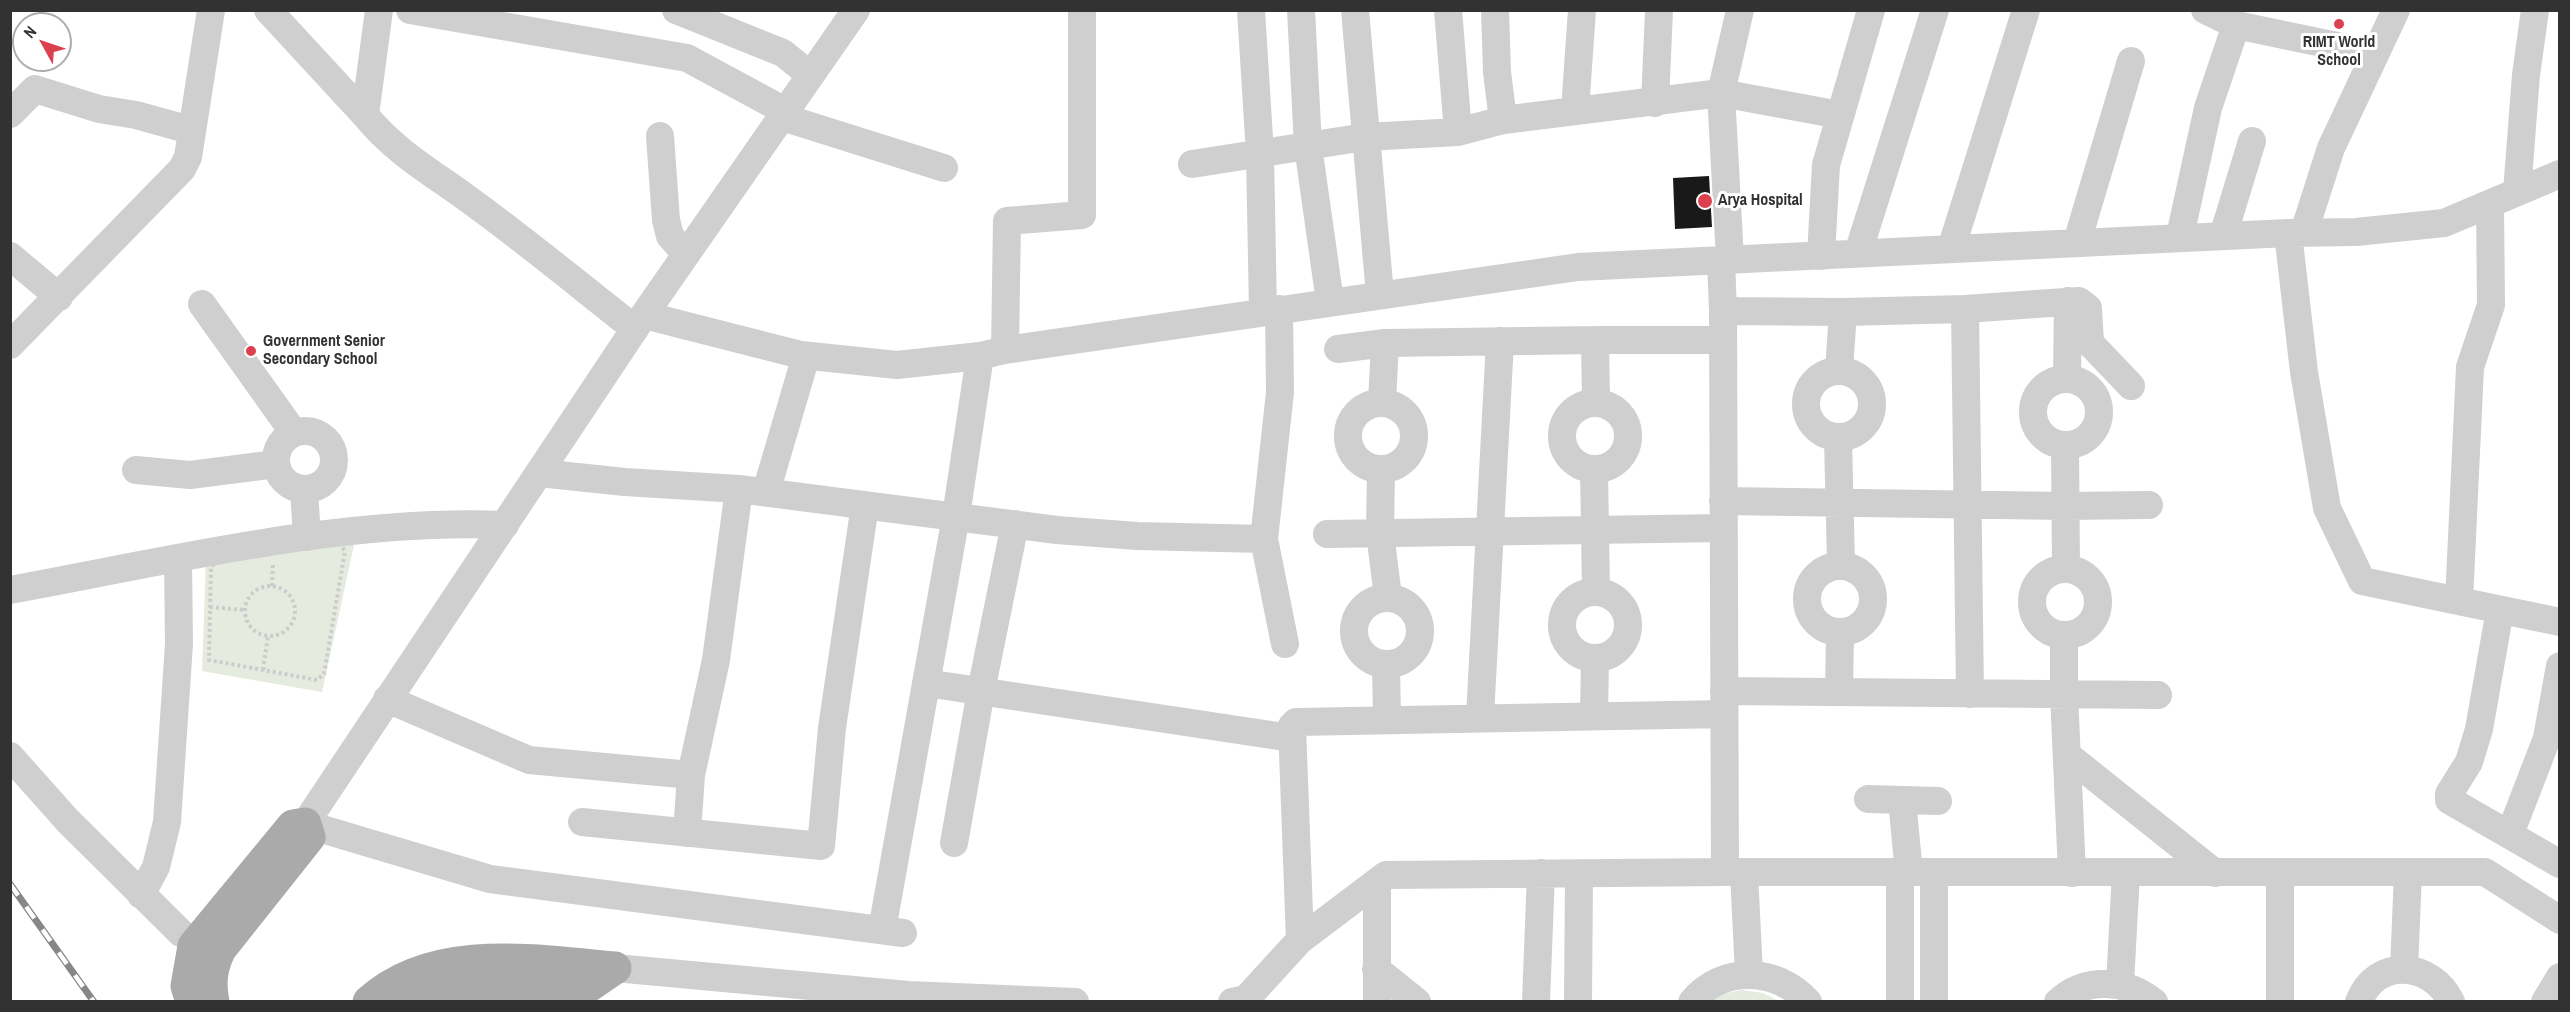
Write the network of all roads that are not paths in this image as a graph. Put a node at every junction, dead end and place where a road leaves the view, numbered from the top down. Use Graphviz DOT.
graph roads {
  1 [pos="211,10"];
  2 [pos="268,10"];
  3 [pos="379,10"];
  4 [pos="410,10"];
  5 [pos="676,10"];
  6 [pos="856,10"];
  7 [pos="1082,10"];
  8 [pos="1251,10"];
  9 [pos="1301,10"];
  10 [pos="1355,10"];
  11 [pos="1448,10"];
  12 [pos="1495,10"];
  13 [pos="1582,10"];
  14 [pos="1659,10"];
  15 [pos="1740,10"];
  16 [pos="1870,10"];
  17 [pos="1935,10"];
  18 [pos="2026,10"];
  19 [pos="2205,10"];
  20 [pos="2396,10"];
  21 [pos="2535,10"];
  22 [pos="2236,25"];
  23 [pos="2375,54"];
  24 [pos="2131,61"];
  25 [pos="810,75"];
  26 [pos="1721,93"];
  27 [pos="1655,103"];
  28 [pos="1575,110"];
  29 [pos="10,114"];
  30 [pos="784,114"];
  31 [pos="365,115"];
  32 [pos="1840,115"];
  33 [pos="1503,120"];
  34 [pos="190,130"];
  35 [pos="1458,132"];
  36 [pos="660,136"];
  37 [pos="1365,137"];
  38 [pos="2252,141"];
  39 [pos="1308,146"];
  40 [pos="1260,154"];
  41 [pos="1192,164"];
  42 [pos="944,168"];
  43 [pos="2559,174"];
  44 [pos="2517,192"];
  45 [pos="2490,204"];
  46 [pos="2296,232"];
  47 [pos="2180,236"];
  48 [pos="2223,236"];
  49 [pos="2077,242"];
  50 [pos="1951,249"];
  51 [pos="1858,253"];
  52 [pos="686,254"];
  53 [pos="10,256"];
  54 [pos="1821,256"];
  55 [pos="1726,260"];
  56 [pos="1380,295"];
  57 [pos="59,297"];
  58 [pos="2068,301"];
  59 [pos="1330,302"];
  60 [pos="202,304"];
  61 [pos="1965,309"];
  62 [pos="1271,310"];
  63 [pos="1723,311"];
  64 [pos="1843,312"];
  65 [pos="639,322"];
  66 [pos="1595,339"];
  67 [pos="1723,340"];
  68 [pos="1500,341"];
  69 [pos="1385,343"];
  70 [pos="10,345"];
  71 [pos="1338,349"];
  72 [pos="992,353"];
  73 [pos="806,356"];
  74 [pos="1839,370"];
  75 [pos="2067,378"];
  76 [pos="2131,386"];
  77 [pos="1382,402"];
  78 [pos="1596,402"];
  79 [pos="294,433"];
  80 [pos="1838,438"];
  81 [pos="2065,446"];
  82 [pos="276,464"];
  83 [pos="136,470"];
  84 [pos="1381,470"];
  85 [pos="1594,470"];
  86 [pos="539,473"];
  87 [pos="304,489"];
  88 [pos="752,491"];
  89 [pos="1840,503"];
  90 [pos="1967,503"];
  91 [pos="865,505"];
  92 [pos="2149,505"];
  93 [pos="2065,506"];
  94 [pos="1723,514"];
  95 [pos="956,516"];
  96 [pos="1015,524"];
  97 [pos="505,525"];
  98 [pos="1594,529"];
  99 [pos="1490,531"];
  100 [pos="1380,533"];
  101 [pos="1327,534"];
  102 [pos="307,537"];
  103 [pos="1264,539"];
  104 [pos="178,559"];
  105 [pos="1841,565"];
  106 [pos="2066,568"];
  107 [pos="10,590"];
  108 [pos="1596,591"];
  109 [pos="1388,597"];
  110 [pos="2458,601"];
  111 [pos="2500,610"];
  112 [pos="2559,622"];
  113 [pos="1840,633"];
  114 [pos="2064,636"];
  115 [pos="1285,644"];
  116 [pos="1595,659"];
  117 [pos="1386,664"];
  118 [pos="2559,666"];
  119 [pos="926,683"];
  120 [pos="981,691"];
  121 [pos="1839,692"];
  122 [pos="1970,694"];
  123 [pos="2064,694"];
  124 [pos="2158,695"];
  125 [pos="387,699"];
  126 [pos="1724,703"];
  127 [pos="1594,715"];
  128 [pos="1480,717"];
  129 [pos="1387,719"];
  130 [pos="1278,736"];
  131 [pos="2067,754"];
  132 [pos="10,756"];
  133 [pos="692,775"];
  134 [pos="1868,799"];
  135 [pos="1902,800"];
  136 [pos="1938,801"];
  137 [pos="582,822"];
  138 [pos="305,824"];
  139 [pos="687,834"];
  140 [pos="2510,834"];
  141 [pos="954,843"];
  142 [pos="2559,864"];
  143 [pos="2408,872"];
  144 [pos="1541,873"];
  145 [pos="1735,873"];
  146 [pos="1914,873"];
  147 [pos="2072,873"];
  148 [pos="2126,873"];
  149 [pos="2215,873"];
  150 [pos="2280,873"];
  151 [pos="1579,875"];
  152 [pos="1377,882"];
  153 [pos="141,895"];
  154 [pos="2559,920"];
  155 [pos="181,933"];
  156 [pos="1300,940"];
  157 [pos="1376,969"];
  158 [pos="2404,969"];
  159 [pos="1749,974"];
  160 [pos="2559,977"];
  161 [pos="2120,984"];
  162 [pos="591,989"];
  163 [pos="725,990"];
  164 [pos="871,996"];
  165 [pos="916,999"];
  166 [pos="1044,1001"];
  167 [pos="1241,1001"];
  168 [pos="192,1002"];
  169 [pos="213,1002"];
  170 [pos="369,1002"];
  171 [pos="405,1002"];
  172 [pos="1076,1002"];
  173 [pos="1377,1002"];
  174 [pos="1417,1002"];
  175 [pos="1536,1002"];
  176 [pos="1578,1002"];
  177 [pos="1692,1002"];
  178 [pos="1808,1002"];
  179 [pos="1900,1002"];
  180 [pos="1934,1002"];
  181 [pos="2058,1002"];
  182 [pos="2154,1002"];
  183 [pos="2280,1002"];
  184 [pos="2359,1002"];
  185 [pos="2451,1002"];
  186 [pos="2545,1002"];
  1 -- 34 [label="street"];
  2 -- 31 [label="street"];
  3 -- 31 [label="street"];
  4 -- 30 [label="street"];
  5 -- 25 [label="street"];
  6 -- 25 [label="street"];
  7 -- 72 [label="street"];
  8 -- 40 [label="street"];
  9 -- 39 [label="street"];
  10 -- 37 [label="street"];
  11 -- 35 [label="street"];
  12 -- 33 [label="street"];
  13 -- 28 [label="street"];
  14 -- 27 [label="street"];
  15 -- 26 [label="street"];
  16 -- 32 [label="street"];
  17 -- 51 [label="street"];
  18 -- 50 [label="street"];
  19 -- 22 [label="street"];
  20 -- 23 [label="street"];
  21 -- 44 [label="street"];
  22 -- 23 [label="street"];
  22 -- 47 [label="street"];
  23 -- 46 [label="street"];
  24 -- 49 [label="street"];
  25 -- 30 [label="street"];
  26 -- 27 [label="street"];
  26 -- 32 [label="street"];
  26 -- 55 [label="street"];
  27 -- 28 [label="street"];
  28 -- 33 [label="street"];
  29 -- 34 [label="street"];
  30 -- 42 [label="street"];
  30 -- 52 [label="street"];
  31 -- 65 [label="street"];
  32 -- 54 [label="street"];
  33 -- 35 [label="street"];
  34 -- 57 [label="street"];
  35 -- 37 [label="street"];
  36 -- 52 [label="street"];
  37 -- 39 [label="street"];
  37 -- 56 [label="street"];
  38 -- 48 [label="street"];
  39 -- 40 [label="street"];
  39 -- 59 [label="street"];
  40 -- 41 [label="street"];
  40 -- 62 [label="street"];
  43 -- 44 [label="street"];
  44 -- 45 [label="street"];
  45 -- 46 [label="street"];
  45 -- 110 [label="street"];
  46 -- 48 [label="street"];
  46 -- 110 [label="street"];
  47 -- 48 [label="street"];
  47 -- 49 [label="street"];
  49 -- 50 [label="street"];
  50 -- 51 [label="street"];
  51 -- 54 [label="street"];
  52 -- 65 [label="street"];
  53 -- 57 [label="street"];
  54 -- 55 [label="street"];
  55 -- 56 [label="street"];
  55 -- 63 [label="street"];
  56 -- 59 [label="street"];
  57 -- 70 [label="street"];
  58 -- 61 [label="street"];
  58 -- 75 [label="street"];
  58 -- 76 [label="street"];
  59 -- 62 [label="street"];
  60 -- 79 [label="street"];
  61 -- 64 [label="street"];
  61 -- 90 [label="street"];
  62 -- 72 [label="street"];
  62 -- 103 [label="street"];
  63 -- 64 [label="street"];
  63 -- 67 [label="street"];
  64 -- 74 [label="street"];
  65 -- 73 [label="street"];
  65 -- 86 [label="street"];
  66 -- 67 [label="street"];
  66 -- 68 [label="street"];
  66 -- 78 [label="street"];
  67 -- 94 [label="street"];
  68 -- 69 [label="street"];
  68 -- 99 [label="street"];
  69 -- 71 [label="street"];
  69 -- 77 [label="street"];
  72 -- 73 [label="street"];
  72 -- 95 [label="street"];
  73 -- 88 [label="street"];
  74 -- 80 [label="street"];
  74 -- 80 [label="street"];
  75 -- 81 [label="street"];
  75 -- 81 [label="street"];
  77 -- 84 [label="street"];
  77 -- 84 [label="street"];
  78 -- 85 [label="street"];
  78 -- 85 [label="street"];
  79 -- 82 [label="street"];
  79 -- 87 [label="street"];
  80 -- 89 [label="street"];
  81 -- 93 [label="street"];
  82 -- 83 [label="street"];
  82 -- 87 [label="street"];
  84 -- 100 [label="street"];
  85 -- 98 [label="street"];
  86 -- 88 [label="street"];
  86 -- 97 [label="street"];
  87 -- 102 [label="street"];
  88 -- 91 [label="street"];
  88 -- 133 [label="street"];
  89 -- 90 [label="street"];
  89 -- 94 [label="street"];
  89 -- 105 [label="street"];
  90 -- 93 [label="street"];
  90 -- 122 [label="street"];
  91 -- 95 [label="street"];
  91 -- 139 [label="street"];
  92 -- 93 [label="street"];
  93 -- 106 [label="street"];
  94 -- 98 [label="street"];
  94 -- 126 [label="street"];
  95 -- 96 [label="street"];
  95 -- 119 [label="street"];
  96 -- 103 [label="street"];
  96 -- 120 [label="street"];
  97 -- 102 [label="street"];
  97 -- 125 [label="street"];
  98 -- 99 [label="street"];
  98 -- 108 [label="street"];
  99 -- 100 [label="street"];
  99 -- 128 [label="street"];
  100 -- 101 [label="street"];
  100 -- 109 [label="street"];
  102 -- 104 [label="street"];
  103 -- 115 [label="street"];
  104 -- 107 [label="street"];
  104 -- 153 [label="street"];
  105 -- 113 [label="street"];
  105 -- 113 [label="street"];
  106 -- 114 [label="street"];
  106 -- 114 [label="street"];
  108 -- 116 [label="street"];
  108 -- 116 [label="street"];
  109 -- 117 [label="street"];
  109 -- 117 [label="street"];
  110 -- 111 [label="street"];
  111 -- 112 [label="street"];
  111 -- 140 [label="street"];
  113 -- 121 [label="street"];
  114 -- 123 [label="street"];
  116 -- 127 [label="street"];
  117 -- 129 [label="street"];
  118 -- 140 [label="street"];
  119 -- 120 [label="street"];
  119 -- 138 [label="street"];
  120 -- 130 [label="street"];
  120 -- 141 [label="street"];
  121 -- 122 [label="street"];
  121 -- 126 [label="street"];
  122 -- 123 [label="street"];
  123 -- 124 [label="street"];
  123 -- 131 [label="street"];
  125 -- 133 [label="street"];
  125 -- 138 [label="street"];
  126 -- 127 [label="street"];
  126 -- 145 [label="street"];
  127 -- 128 [label="street"];
  128 -- 129 [label="street"];
  129 -- 156 [label="street"];
  131 -- 147 [label="street"];
  131 -- 149 [label="street"];
  132 -- 153 [label="street"];
  133 -- 139 [label="street"];
  134 -- 135 [label="street"];
  135 -- 136 [label="street"];
  135 -- 146 [label="street"];
  137 -- 139 [label="street"];
  138 -- 168 [label="main road"];
  138 -- 169 [label="main road"];
  140 -- 142 [label="street"];
  143 -- 150 [label="street"];
  143 -- 154 [label="street"];
  143 -- 158 [label="street"];
  144 -- 151 [label="street"];
  144 -- 152 [label="street"];
  144 -- 175 [label="street"];
  145 -- 146 [label="street"];
  145 -- 151 [label="street"];
  145 -- 159 [label="street"];
  146 -- 147 [label="street"];
  146 -- 179 [label="street"];
  146 -- 180 [label="street"];
  147 -- 148 [label="street"];
  148 -- 149 [label="street"];
  148 -- 161 [label="street"];
  149 -- 150 [label="street"];
  150 -- 183 [label="street"];
  151 -- 176 [label="street"];
  152 -- 156 [label="street"];
  152 -- 157 [label="street"];
  153 -- 155 [label="street"];
  156 -- 167 [label="street"];
  157 -- 173 [label="street"];
  157 -- 174 [label="street"];
  158 -- 184 [label="street"];
  158 -- 185 [label="street"];
  159 -- 177 [label="street"];
  159 -- 178 [label="street"];
  160 -- 186 [label="street"];
  161 -- 181 [label="street"];
  161 -- 182 [label="street"];
  162 -- 163 [label="street"];
  162 -- 170 [label="main road"];
  162 -- 171 [label="main road"];
  163 -- 164 [label="street"];
  164 -- 165 [label="street"];
  165 -- 166 [label="street"];
  166 -- 172 [label="street"];
}
